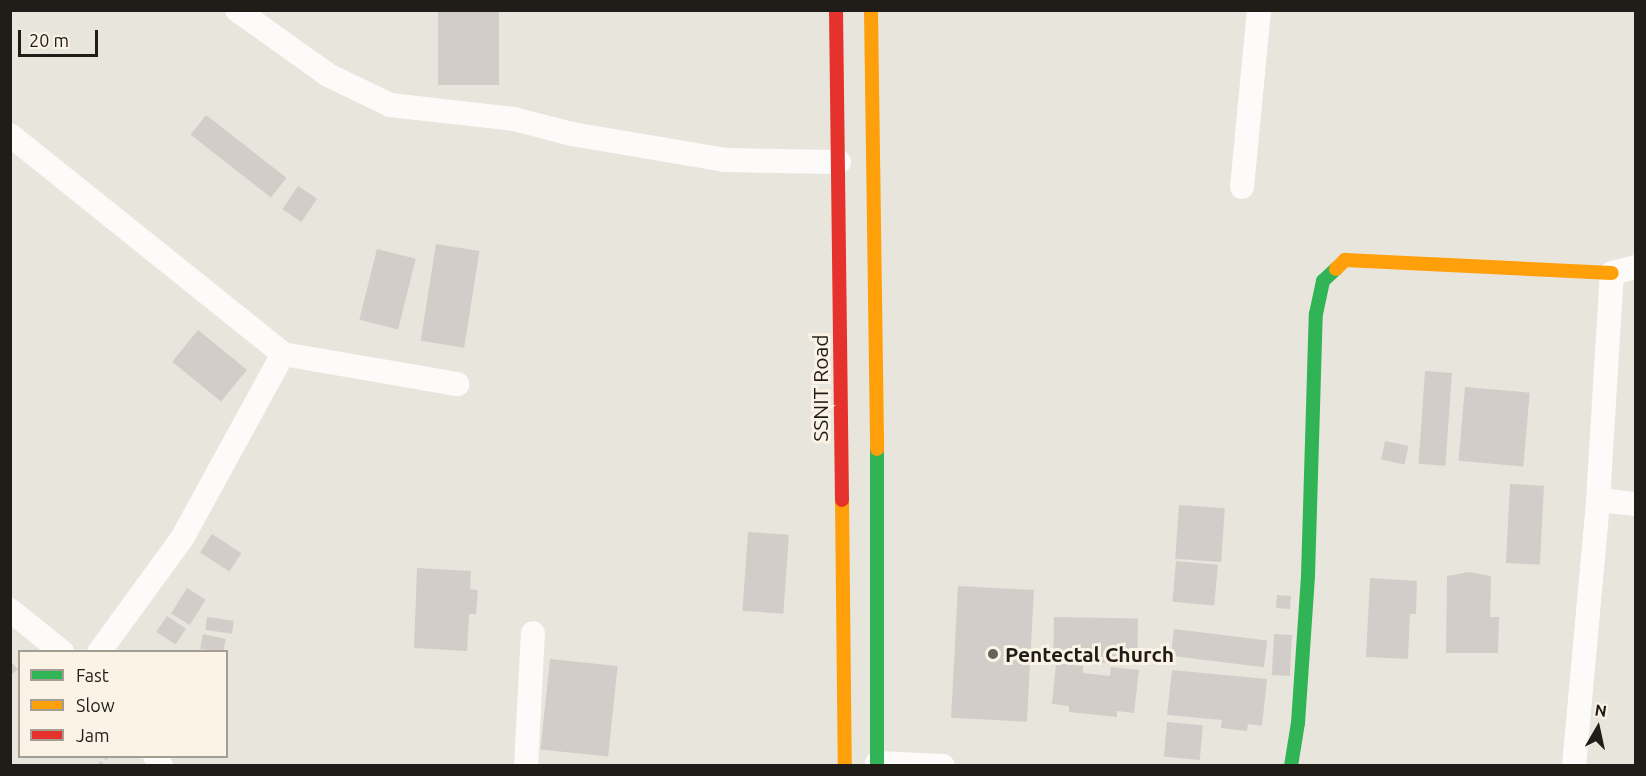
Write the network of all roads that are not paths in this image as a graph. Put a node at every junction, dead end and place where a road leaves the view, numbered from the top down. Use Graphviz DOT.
graph roads {
  1 [pos="237,10"];
  2 [pos="836,10"];
  3 [pos="871,10"];
  4 [pos="1259,10"];
  5 [pos="10,135"];
  6 [pos="839,162"];
  7 [pos="1242,187"];
  8 [pos="1635,267"];
  9 [pos="1612,273"];
  10 [pos="283,354"];
  11 [pos="457,384"];
  12 [pos="1598,500"];
  13 [pos="1635,504"];
  14 [pos="10,610"];
  15 [pos="533,633"];
  16 [pos="61,650"];
  17 [pos="100,650"];
  18 [pos="877,764"];
  19 [pos="526,765"];
  20 [pos="845,765"];
  21 [pos="943,765"];
  22 [pos="1291,765"];
  23 [pos="1574,765"];
  1 -- 6 [label="street"];
  2 -- 6 [label="street, SSNIT Road"];
  3 -- 18 [label="street"];
  4 -- 7 [label="street"];
  5 -- 10 [label="street"];
  6 -- 20 [label="street, SSNIT Road"];
  8 -- 9 [label="street"];
  9 -- 12 [label="street"];
  9 -- 22 [label="street"];
  10 -- 11 [label="street"];
  10 -- 17 [label="street"];
  12 -- 13 [label="street"];
  12 -- 23 [label="street"];
  14 -- 16 [label="street"];
  15 -- 19 [label="street"];
  18 -- 21 [label="street"];
}
